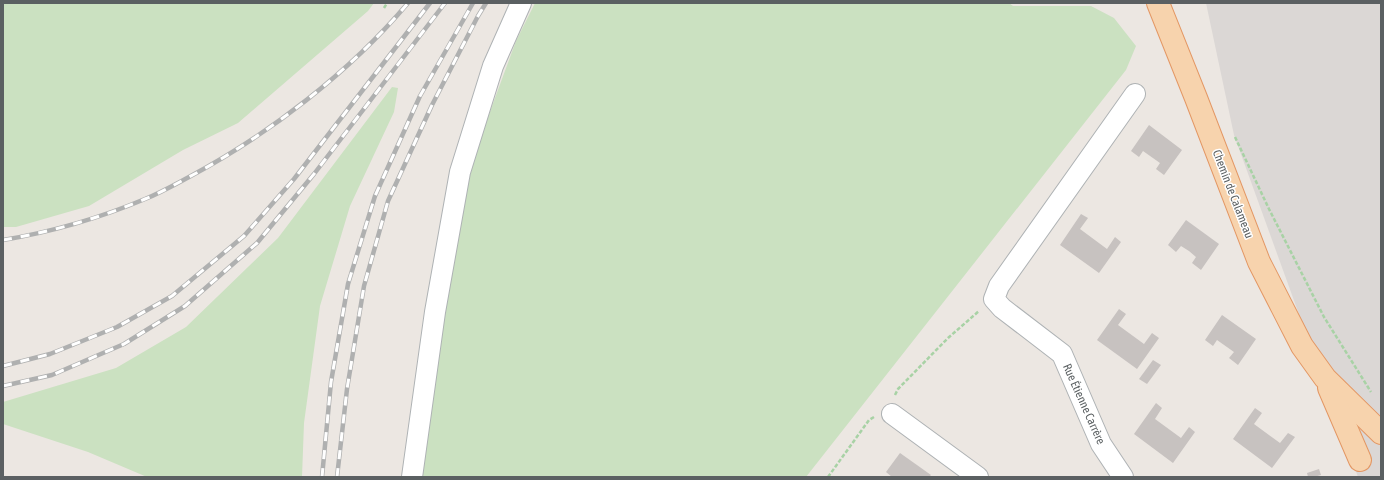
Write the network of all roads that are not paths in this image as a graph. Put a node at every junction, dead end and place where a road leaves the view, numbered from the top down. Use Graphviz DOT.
graph roads {
  1 [pos="521,3"];
  2 [pos="1158,3"];
  3 [pos="1135,94"];
  4 [pos="1324,378"];
  5 [pos="892,414"];
  6 [pos="1381,433"];
  7 [pos="1381,438"];
  8 [pos="1361,468"];
  9 [pos="412,477"];
  10 [pos="978,477"];
  11 [pos="1123,477"];
  1 -- 9 [label="street"];
  2 -- 4 [label="main road, Chemin de Calameau"];
  3 -- 11 [label="street, Rue Étienne Carrère"];
  4 -- 6 [label="main road, Chemin de Calameau"];
  4 -- 8 [label="main road, Chemin de Calameau"];
  5 -- 10 [label="street"];
  7 -- 8 [label="main road, Chemin de Calameau"];
}
